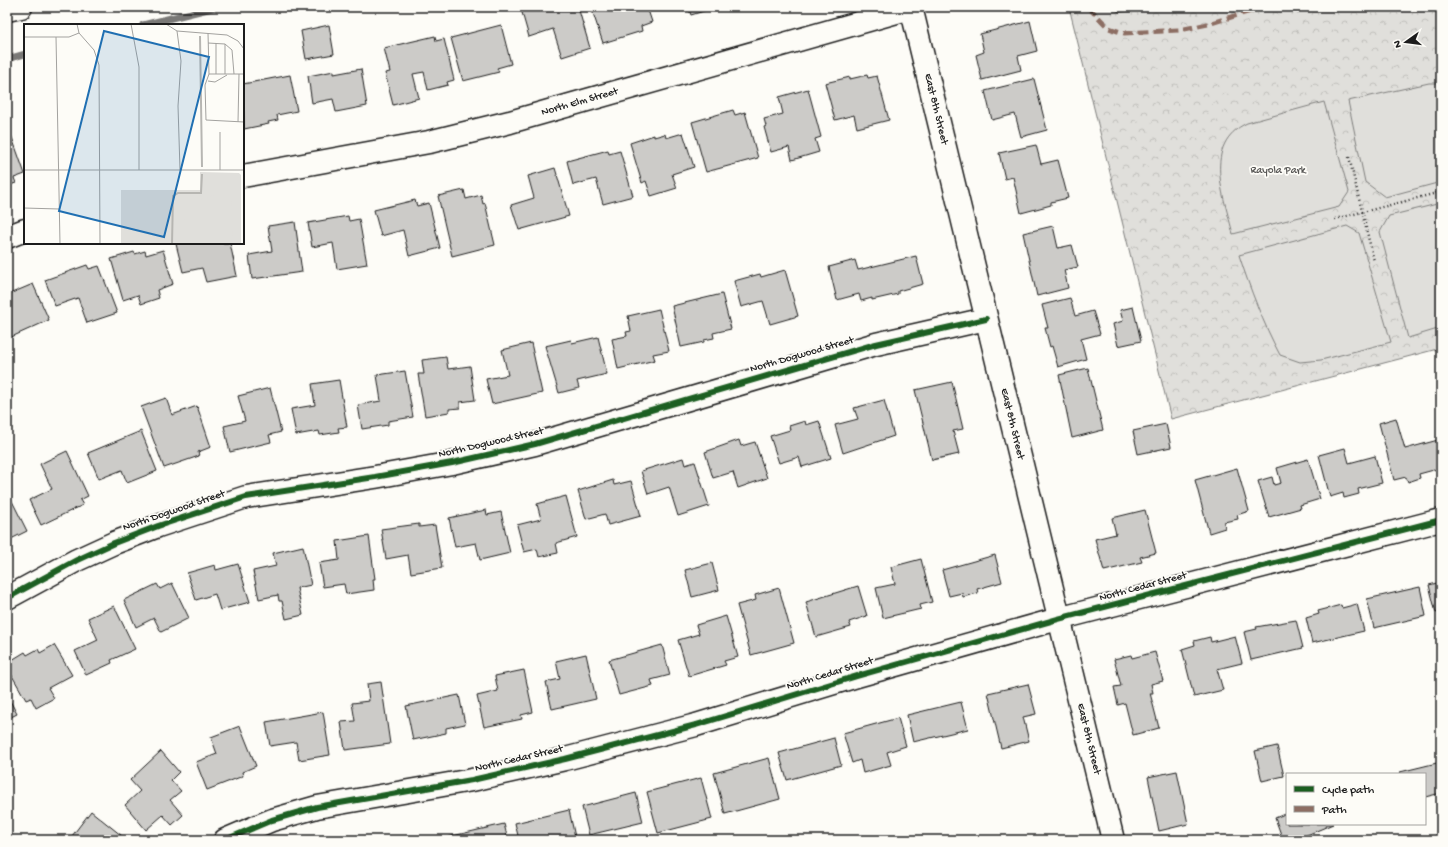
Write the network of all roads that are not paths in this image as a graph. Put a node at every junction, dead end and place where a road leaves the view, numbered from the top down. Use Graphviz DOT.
graph roads {
  1 [pos="21,7"];
  2 [pos="911,7"];
  3 [pos="7,10"];
  4 [pos="244,176"];
  5 [pos="24,230"];
  6 [pos="7,237"];
  7 [pos="986,319"];
  8 [pos="1441,520"];
  9 [pos="7,598"];
  10 [pos="1058,619"];
  11 [pos="225,840"];
  12 [pos="1113,840"];
  1 -- 3 [label="street"];
  2 -- 4 [label="street, North Elm Street"];
  2 -- 7 [label="street, East 8th Street"];
  5 -- 6 [label="street"];
  7 -- 9 [label="street, North Dogwood Street"];
  7 -- 10 [label="street, East 8th Street"];
  8 -- 10 [label="street, North Cedar Street"];
  10 -- 11 [label="street, North Cedar Street"];
  10 -- 12 [label="street, East 8th Street"];
}
